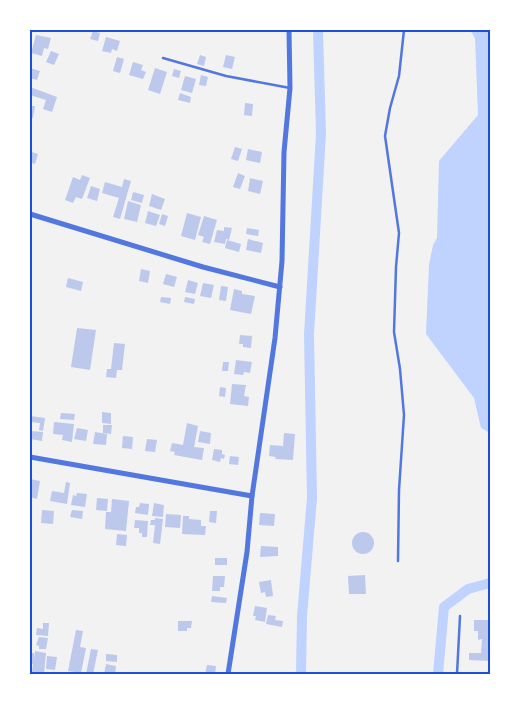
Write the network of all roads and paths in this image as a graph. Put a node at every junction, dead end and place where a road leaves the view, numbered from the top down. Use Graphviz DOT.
graph roads {
  1 [pos="289,30"];
  2 [pos="404,30"];
  3 [pos="162,58"];
  4 [pos="290,88"];
  5 [pos="30,214"];
  6 [pos="280,287"];
  7 [pos="30,457"];
  8 [pos="252,496"];
  9 [pos="398,561"];
  10 [pos="460,616"];
  11 [pos="228,674"];
  12 [pos="457,674"];
  1 -- 4 [label="street"];
  2 -- 9 [label="lane"];
  3 -- 4 [label="lane"];
  4 -- 6 [label="street"];
  5 -- 6 [label="street"];
  6 -- 8 [label="street"];
  7 -- 8 [label="street"];
  8 -- 11 [label="street"];
  10 -- 12 [label="lane"];
}
